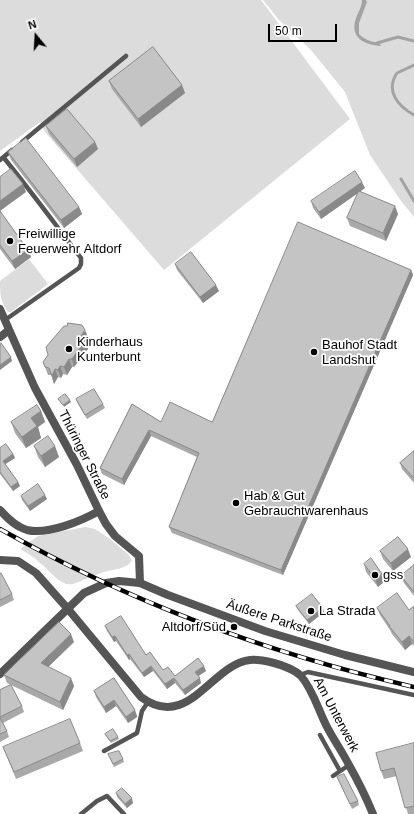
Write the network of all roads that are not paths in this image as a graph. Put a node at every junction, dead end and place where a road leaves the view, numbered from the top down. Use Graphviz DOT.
graph roads {
  1 [pos="126,56"];
  2 [pos="2,159"];
  3 [pos="0,309"];
  4 [pos="4,320"];
  5 [pos="9,330"];
  6 [pos="0,336"];
  7 [pos="0,510"];
  8 [pos="99,511"];
  9 [pos="0,560"];
  10 [pos="140,583"];
  11 [pos="68,609"];
  12 [pos="414,672"];
  13 [pos="0,674"];
  14 [pos="300,675"];
  15 [pos="414,695"];
  16 [pos="148,702"];
  17 [pos="320,735"];
  18 [pos="104,751"];
  19 [pos="350,765"];
  20 [pos="340,771"];
  21 [pos="333,776"];
  22 [pos="81,814"];
  23 [pos="124,814"];
  24 [pos="373,814"];
  1 -- 2 [label="lane"];
  2 -- 4 [label="lane"];
  3 -- 4 [label="street, Thüringer Straße"];
  4 -- 5 [label="street, Thüringer Straße"];
  5 -- 6 [label="street"];
  5 -- 8 [label="street, Thüringer Straße"];
  7 -- 8 [label="street"];
  8 -- 10 [label="street, Thüringer Straße"];
  9 -- 11 [label="street, Am Unterwerk"];
  10 -- 11 [label="street, Äußere Parkstraße"];
  10 -- 12 [label="street, Äußere Parkstraße"];
  11 -- 13 [label="street, Äußere Parkstraße"];
  11 -- 16 [label="street, Am Unterwerk"];
  14 -- 15 [label="lane"];
  14 -- 16 [label="street, Am Unterwerk"];
  14 -- 19 [label="street, Am Unterwerk"];
  16 -- 18 [label="lane"];
  17 -- 20 [label="lane"];
  19 -- 20 [label="lane"];
  19 -- 24 [label="street, Am Unterwerk"];
  20 -- 21 [label="lane"];
  22 -- 23 [label="lane"];
}
